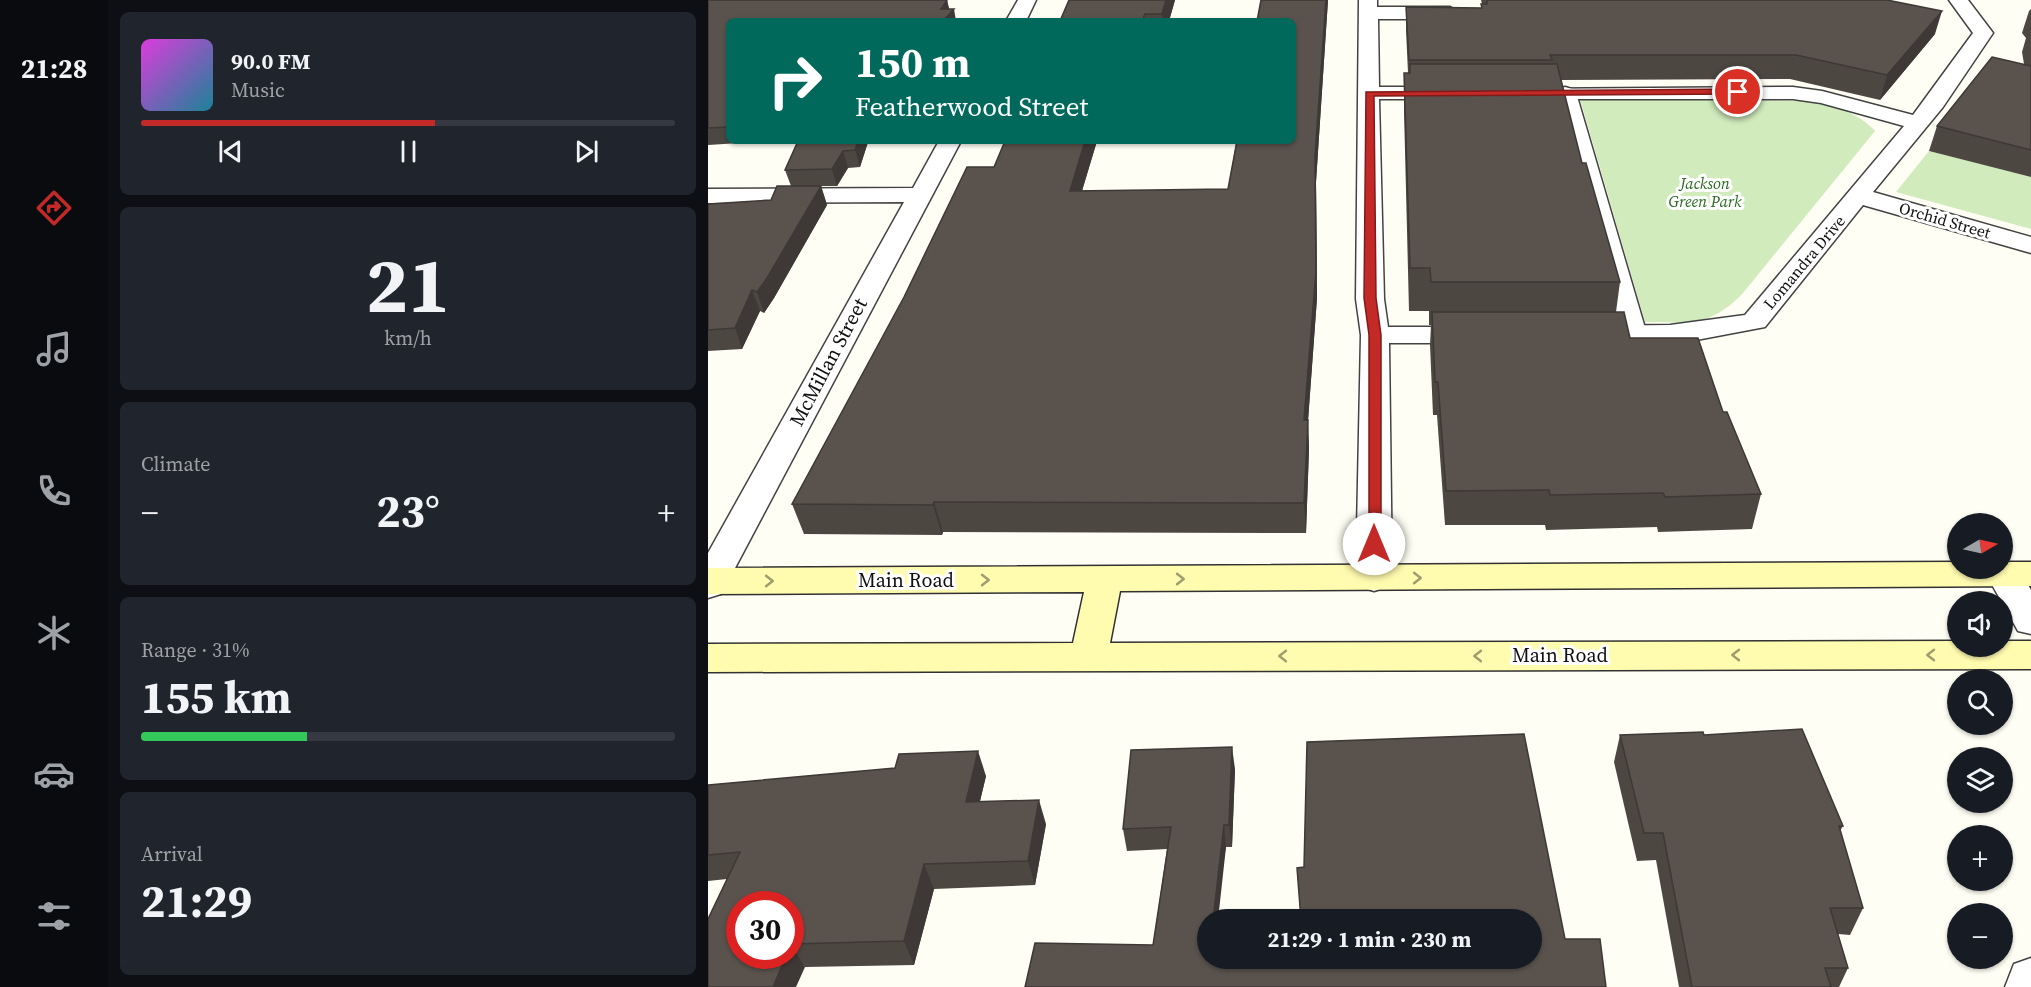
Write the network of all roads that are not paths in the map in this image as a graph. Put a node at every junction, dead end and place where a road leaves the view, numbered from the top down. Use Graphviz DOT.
graph roads {
  1 [pos="1027,0"];
  2 [pos="1368,7"];
  3 [pos="1959,9"];
  4 [pos="1474,13"];
  5 [pos="1018,18"];
  6 [pos="1370,93"];
  7 [pos="1469,93"];
  8 [pos="1502,93"];
  9 [pos="1565,93"];
  10 [pos="1918,123"];
  11 [pos="948,144"];
  12 [pos="921,195"];
  13 [pos="708,196"];
  14 [pos="1860,196"];
  15 [pos="2031,245"];
  16 [pos="1554,334"];
  17 [pos="1375,335"];
  18 [pos="1499,335"];
  19 [pos="1633,335"];
  20 [pos="2018,574"];
  21 [pos="1374,578"];
  22 [pos="1104,580"];
  23 [pos="709,582"];
  24 [pos="2031,621"];
  25 [pos="2031,655"];
  26 [pos="1089,656"];
  27 [pos="708,658"];
  28 [pos="2031,980"];
  29 [pos="2029,987"];
  1 -- 5 [label="street"];
  2 -- 4 [label="street"];
  2 -- 6 [label="street"];
  3 -- 10 [label="street, Lomandra Drive"];
  6 -- 7 [label="street"];
  6 -- 17 [label="street"];
  8 -- 9 [label="street"];
  9 -- 10 [label="street"];
  9 -- 19 [label="street"];
  10 -- 14 [label="street, Lomandra Drive"];
  11 -- 12 [label="street, McMillan Street"];
  12 -- 13 [label="street"];
  12 -- 23 [label="street, McMillan Street"];
  14 -- 15 [label="street, Orchid Street"];
  14 -- 19 [label="street, Lomandra Drive"];
  16 -- 19 [label="street, Lomandra Drive"];
  17 -- 18 [label="street"];
  17 -- 21 [label="street"];
  21 -- 20 [label="main road, Main Road, one-way"];
  20 -- 24 [label="street"];
  22 -- 21 [label="main road, Main Road, one-way"];
  23 -- 22 [label="main road, Main Road, one-way"];
  22 -- 26 [label="main road"];
  25 -- 26 [label="main road, Main Road, one-way"];
  26 -- 27 [label="main road, Main Road"];
  28 -- 29 [label="street"];
}
